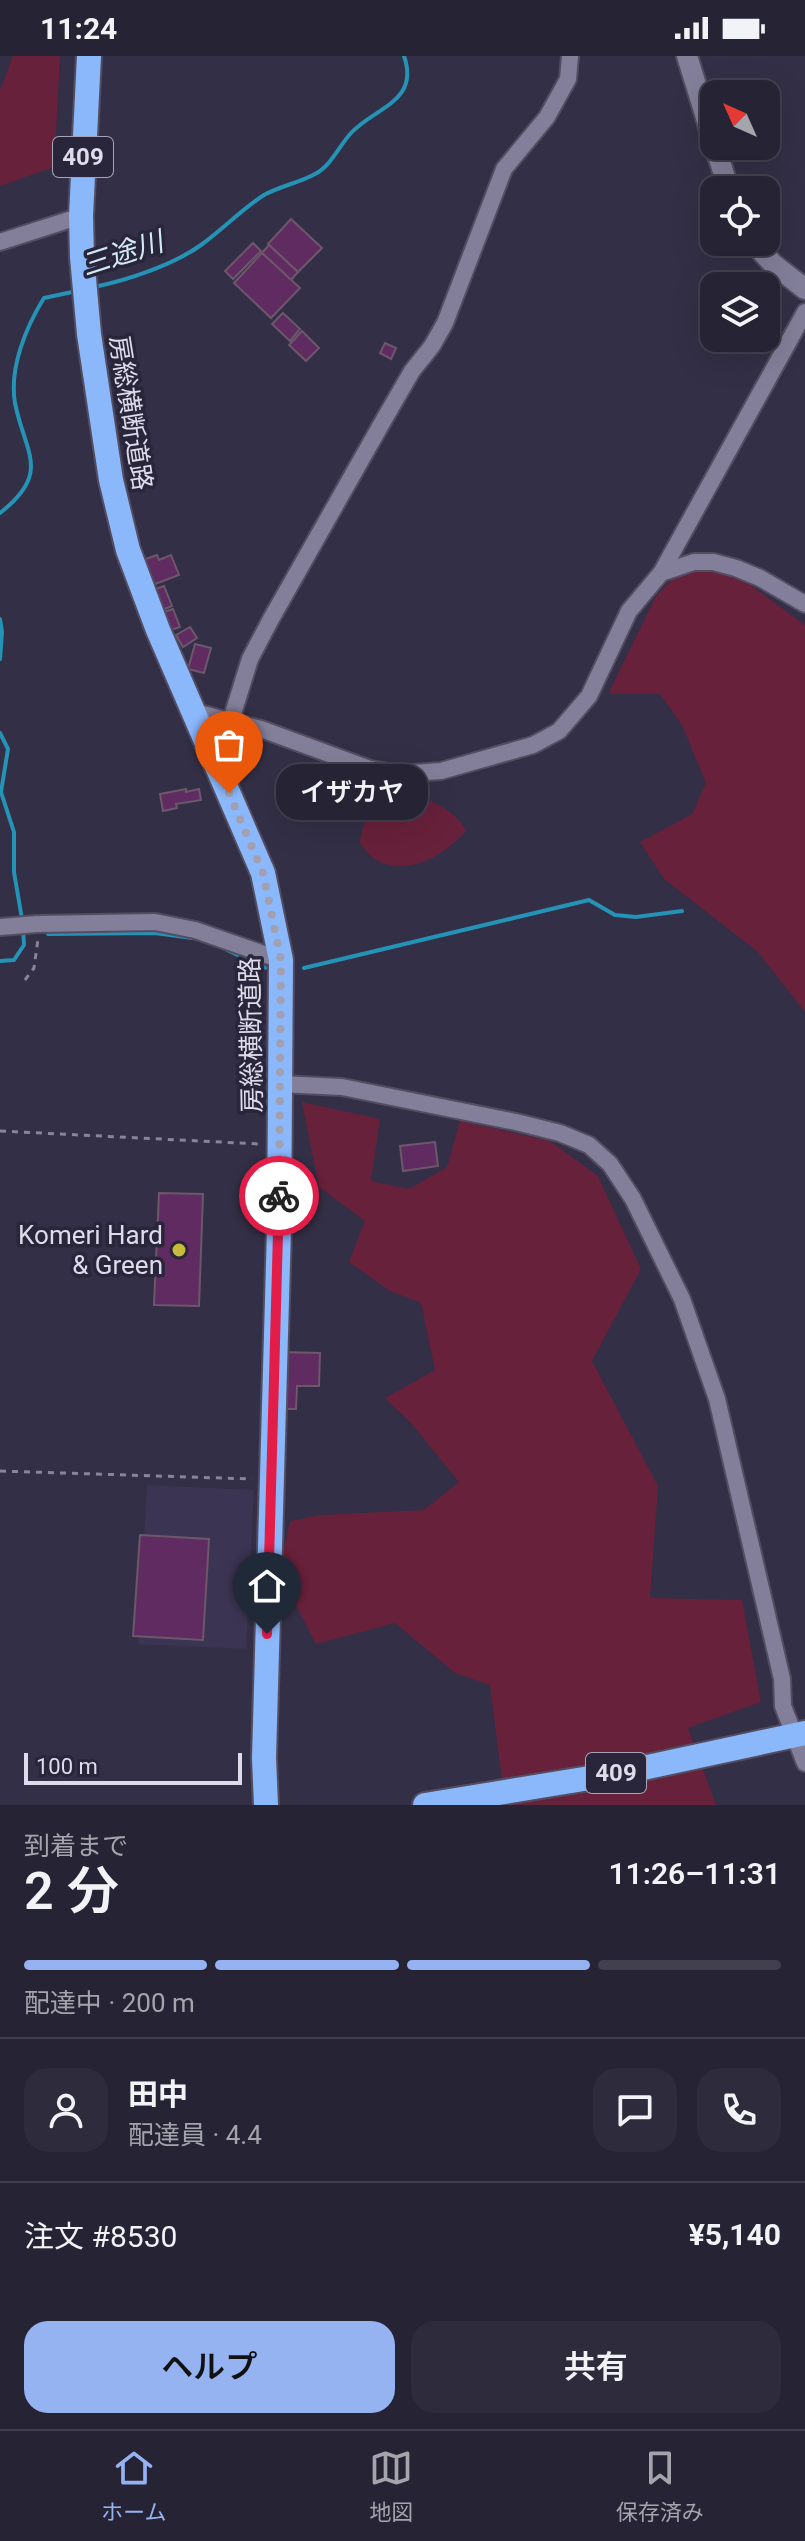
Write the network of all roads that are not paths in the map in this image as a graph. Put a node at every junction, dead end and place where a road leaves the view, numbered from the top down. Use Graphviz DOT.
graph roads {
  1 [pos="89,56"];
  2 [pos="570,56"];
  3 [pos="687,56"];
  4 [pos="700,98"];
  5 [pos="81,216"];
  6 [pos="0,242"];
  7 [pos="766,256"];
  8 [pos="805,289"];
  9 [pos="805,312"];
  10 [pos="661,573"];
  11 [pos="805,604"];
  12 [pos="195,712"];
  13 [pos="231,720"];
  14 [pos="0,927"];
  15 [pos="281,960"];
  16 [pos="280,1084"];
  17 [pos="799,1734"];
  18 [pos="805,1763"];
  19 [pos="266,1805"];
  20 [pos="425,1805"];
  1 -- 5 [label="highway, 房総横断道路 / 409"];
  2 -- 13 [label="street"];
  3 -- 4 [label="street"];
  5 -- 6 [label="street"];
  5 -- 12 [label="highway, 房総横断道路 / 409"];
  7 -- 8 [label="street"];
  9 -- 10 [label="street"];
  10 -- 11 [label="street"];
  10 -- 13 [label="street"];
  12 -- 13 [label="street"];
  12 -- 15 [label="highway, 房総横断道路 / 409"];
  14 -- 15 [label="street"];
  15 -- 16 [label="highway, 房総横断道路 / 409"];
  16 -- 17 [label="street"];
  16 -- 19 [label="highway, 房総横断道路 / 409"];
  17 -- 18 [label="street"];
  17 -- 20 [label="highway, 409"];
}
